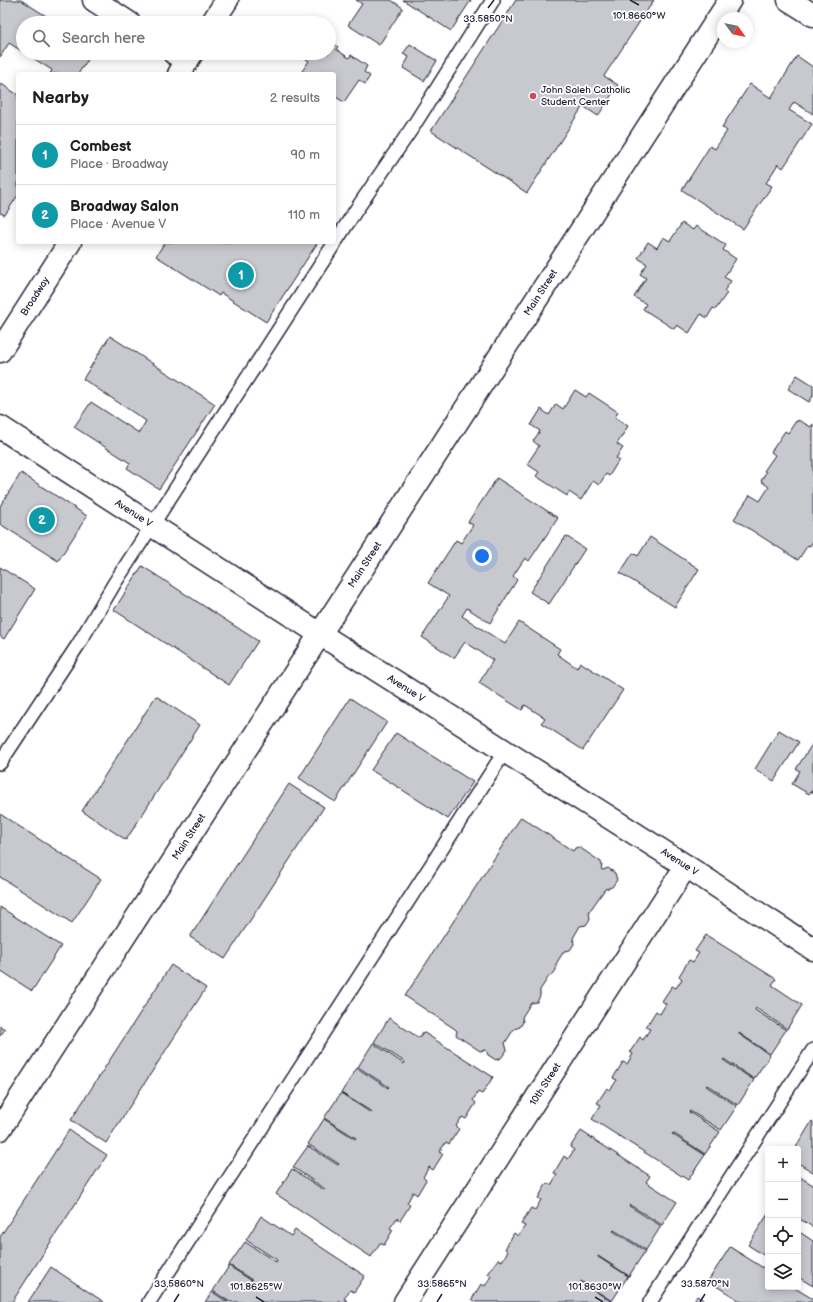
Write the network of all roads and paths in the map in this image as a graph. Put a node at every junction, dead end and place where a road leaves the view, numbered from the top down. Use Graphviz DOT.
graph roads {
  1 [pos="94,0"];
  2 [pos="227,0"];
  3 [pos="493,0"];
  4 [pos="730,0"];
  5 [pos="789,0"];
  6 [pos="813,15"];
  7 [pos="118,16"];
  8 [pos="217,16"];
  9 [pos="336,241"];
  10 [pos="69,244"];
  11 [pos="334,244"];
  12 [pos="0,351"];
  13 [pos="0,427"];
  14 [pos="152,525"];
  15 [pos="320,634"];
  16 [pos="505,751"];
  17 [pos="0,763"];
  18 [pos="686,866"];
  19 [pos="813,949"];
  20 [pos="813,1050"];
  21 [pos="0,1129"];
  22 [pos="149,1302"];
  23 [pos="405,1302"];
  24 [pos="650,1302"];
  1 -- 7 [label="street"];
  2 -- 8 [label="street"];
  3 -- 9 [label="lane"];
  4 -- 15 [label="street, Main Street"];
  5 -- 6 [label="street"];
  10 -- 12 [label="street, Broadway"];
  11 -- 14 [label="lane"];
  13 -- 14 [label="street, Avenue V"];
  14 -- 15 [label="street, Avenue V"];
  14 -- 17 [label="lane"];
  15 -- 16 [label="street, Avenue V"];
  15 -- 21 [label="street, Main Street"];
  16 -- 18 [label="street, Avenue V"];
  16 -- 22 [label="lane"];
  18 -- 19 [label="street, Avenue V"];
  18 -- 23 [label="street, 10th Street"];
  20 -- 24 [label="lane"];
}
